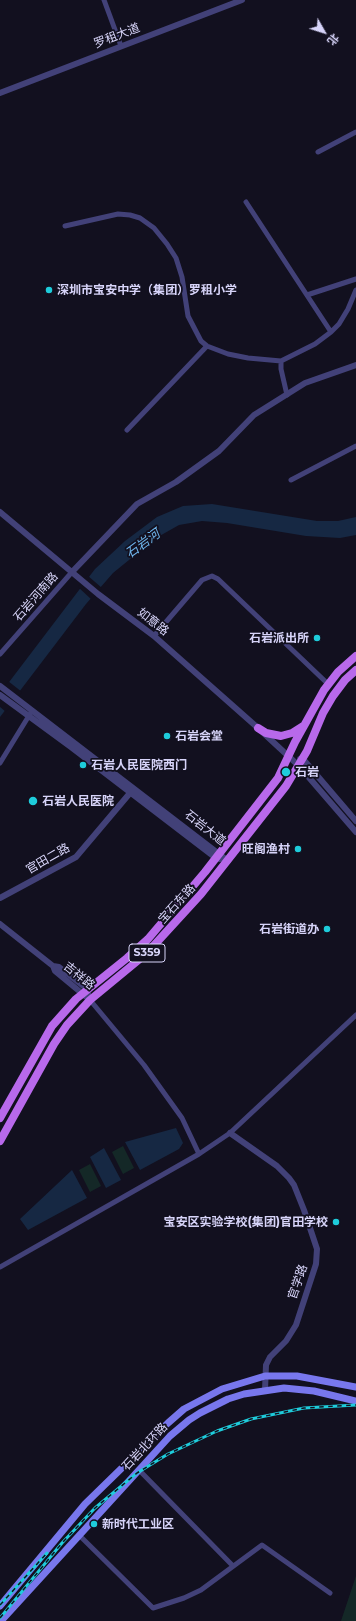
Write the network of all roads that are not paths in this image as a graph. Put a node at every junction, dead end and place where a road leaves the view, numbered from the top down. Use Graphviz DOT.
graph roads {
  1 [pos="104,0"];
  2 [pos="242,0"];
  3 [pos="122,46"];
  4 [pos="0,93"];
  5 [pos="356,132"];
  6 [pos="318,152"];
  7 [pos="246,202"];
  8 [pos="65,226"];
  9 [pos="356,279"];
  10 [pos="356,290"];
  11 [pos="306,295"];
  12 [pos="331,332"];
  13 [pos="207,346"];
  14 [pos="281,361"];
  15 [pos="356,365"];
  16 [pos="287,395"];
  17 [pos="127,430"];
  18 [pos="356,446"];
  19 [pos="291,480"];
  20 [pos="0,512"];
  21 [pos="72,572"];
  22 [pos="154,636"];
  23 [pos="0,654"];
  24 [pos="356,656"];
  25 [pos="356,670"];
  26 [pos="328,684"];
  27 [pos="1,687"];
  28 [pos="0,695"];
  29 [pos="30,713"];
  30 [pos="304,724"];
  31 [pos="258,728"];
  32 [pos="288,756"];
  33 [pos="0,763"];
  34 [pos="301,763"];
  35 [pos="130,793"];
  36 [pos="356,821"];
  37 [pos="356,832"];
  38 [pos="218,856"];
  39 [pos="228,861"];
  40 [pos="0,898"];
  41 [pos="0,924"];
  42 [pos="84,992"];
  43 [pos="90,1000"];
  44 [pos="356,1015"];
  45 [pos="0,1118"];
  46 [pos="230,1133"];
  47 [pos="0,1140"];
  48 [pos="199,1154"];
  49 [pos="0,1267"];
  50 [pos="265,1376"];
  51 [pos="356,1387"];
  52 [pos="265,1390"];
  53 [pos="356,1401"];
  54 [pos="139,1470"];
  55 [pos="79,1535"];
  56 [pos="234,1566"];
  57 [pos="330,1593"];
  58 [pos="0,1606"];
  59 [pos="1,1621"];
  1 -- 3 [label="street"];
  2 -- 3 [label="street, 罗租大道"];
  3 -- 4 [label="street, 罗租大道"];
  5 -- 6 [label="street"];
  7 -- 11 [label="street"];
  8 -- 13 [label="street"];
  9 -- 11 [label="street"];
  10 -- 12 [label="street"];
  11 -- 12 [label="street"];
  12 -- 14 [label="street"];
  13 -- 14 [label="street"];
  13 -- 17 [label="street"];
  14 -- 16 [label="street"];
  15 -- 16 [label="street"];
  16 -- 21 [label="street"];
  18 -- 19 [label="street"];
  20 -- 21 [label="street, 如意路"];
  21 -- 22 [label="street, 如意路"];
  21 -- 23 [label="street, 石岩河南路"];
  22 -- 26 [label="street"];
  22 -- 31 [label="street, 如意路"];
  24 -- 26 [label="main road, 宝石东路 / S359"];
  25 -- 34 [label="main road, 宝石东路 / S359"];
  26 -- 30 [label="main road, 宝石东路 / S359"];
  27 -- 29 [label="street, 石岩大道"];
  28 -- 29 [label="street, 石岩大道"];
  29 -- 33 [label="street"];
  29 -- 35 [label="street, 石岩大道"];
  29 -- 38 [label="street, 石岩大道"];
  30 -- 31 [label="main road"];
  30 -- 32 [label="main road, 宝石东路 / S359"];
  31 -- 32 [label="street, 如意路"];
  32 -- 34 [label="street, 如意路"];
  32 -- 38 [label="main road, 宝石东路 / S359"];
  34 -- 36 [label="street"];
  34 -- 37 [label="street"];
  34 -- 39 [label="main road, 宝石东路 / S359"];
  35 -- 38 [label="street, 石岩大道"];
  35 -- 40 [label="street, 官田二路"];
  38 -- 39 [label="street, 石岩大道"];
  38 -- 42 [label="main road, 宝石东路 / S359"];
  39 -- 43 [label="main road, 宝石东路 / S359"];
  41 -- 42 [label="street, 吉祥路"];
  42 -- 43 [label="street, 吉祥路"];
  42 -- 45 [label="main road, 宝石东路 / S359"];
  43 -- 47 [label="main road, 宝石东路 / S359"];
  43 -- 48 [label="street"];
  44 -- 46 [label="street"];
  46 -- 48 [label="street"];
  46 -- 50 [label="street, 官学路"];
  48 -- 49 [label="street"];
  50 -- 51 [label="main road, 石岩北环路"];
  50 -- 52 [label="street, 官学路"];
  50 -- 58 [label="main road, 石岩北环路"];
  52 -- 53 [label="main road, 石岩北环路"];
  52 -- 54 [label="main road, 石岩北环路"];
  54 -- 55 [label="main road, 石岩北环路"];
  54 -- 56 [label="street"];
  55 -- 56 [label="street"];
  55 -- 59 [label="main road, 石岩北环路"];
  56 -- 57 [label="street"];
}
